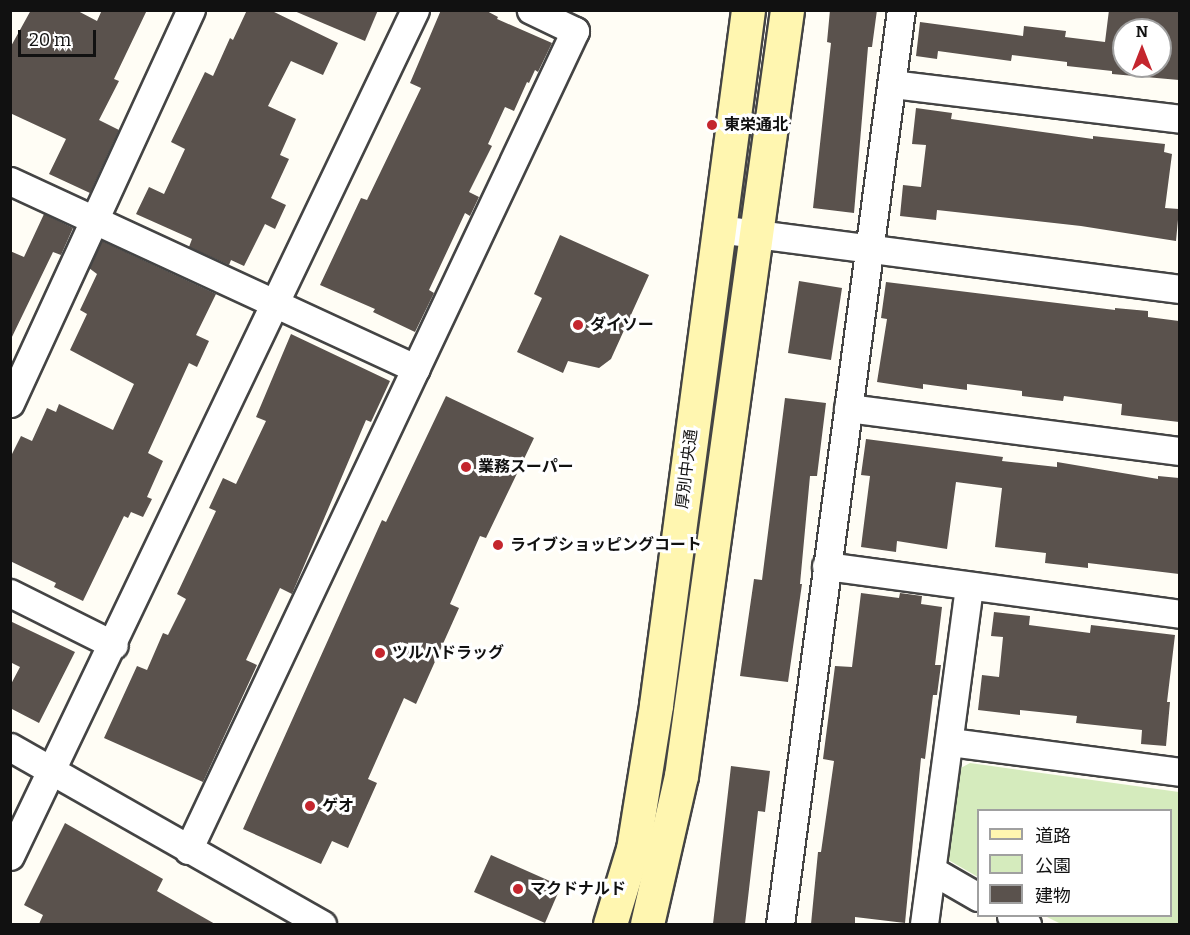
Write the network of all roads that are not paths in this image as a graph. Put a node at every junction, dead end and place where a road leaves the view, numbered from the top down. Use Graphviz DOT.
graph roads {
  1 [pos="191,10"];
  2 [pos="415,10"];
  3 [pos="531,10"];
  4 [pos="748,10"];
  5 [pos="787,10"];
  6 [pos="901,10"];
  7 [pos="892,84"];
  8 [pos="1179,119"];
  9 [pos="10,181"];
  10 [pos="94,220"];
  11 [pos="718,229"];
  12 [pos="758,234"];
  13 [pos="868,250"];
  14 [pos="1179,289"];
  15 [pos="277,304"];
  16 [pos="416,369"];
  17 [pos="10,403"];
  18 [pos="848,408"];
  19 [pos="1179,452"];
  20 [pos="826,566"];
  21 [pos="969,586"];
  22 [pos="10,593"];
  23 [pos="1179,614"];
  24 [pos="114,645"];
  25 [pos="950,742"];
  26 [pos="10,747"];
  27 [pos="53,770"];
  28 [pos="1179,772"];
  29 [pos="188,850"];
  30 [pos="10,856"];
  31 [pos="933,871"];
  32 [pos="977,896"];
  33 [pos="322,924"];
  34 [pos="610,924"];
  35 [pos="647,924"];
  36 [pos="780,924"];
  37 [pos="924,924"];
  1 -- 10 [label="street"];
  2 -- 15 [label="street"];
  3 -- 16 [label="street"];
  4 -- 11 [label="main road, 厚別中央通"];
  5 -- 12 [label="main road"];
  6 -- 7 [label="street"];
  7 -- 8 [label="street"];
  7 -- 13 [label="street"];
  9 -- 10 [label="street"];
  10 -- 15 [label="street"];
  10 -- 17 [label="street"];
  11 -- 12 [label="street"];
  11 -- 34 [label="main road, 厚別中央通"];
  12 -- 13 [label="street"];
  12 -- 35 [label="main road"];
  13 -- 14 [label="street"];
  13 -- 18 [label="street"];
  15 -- 16 [label="street"];
  15 -- 24 [label="street"];
  16 -- 29 [label="street"];
  18 -- 19 [label="street"];
  18 -- 20 [label="street"];
  20 -- 21 [label="street"];
  20 -- 36 [label="street"];
  21 -- 23 [label="street"];
  21 -- 25 [label="street"];
  22 -- 24 [label="street"];
  24 -- 27 [label="street"];
  25 -- 28 [label="street"];
  25 -- 31 [label="street"];
  26 -- 27 [label="street"];
  27 -- 29 [label="street"];
  27 -- 30 [label="street"];
  29 -- 33 [label="street"];
  31 -- 32 [label="street"];
  31 -- 37 [label="street"];
}
